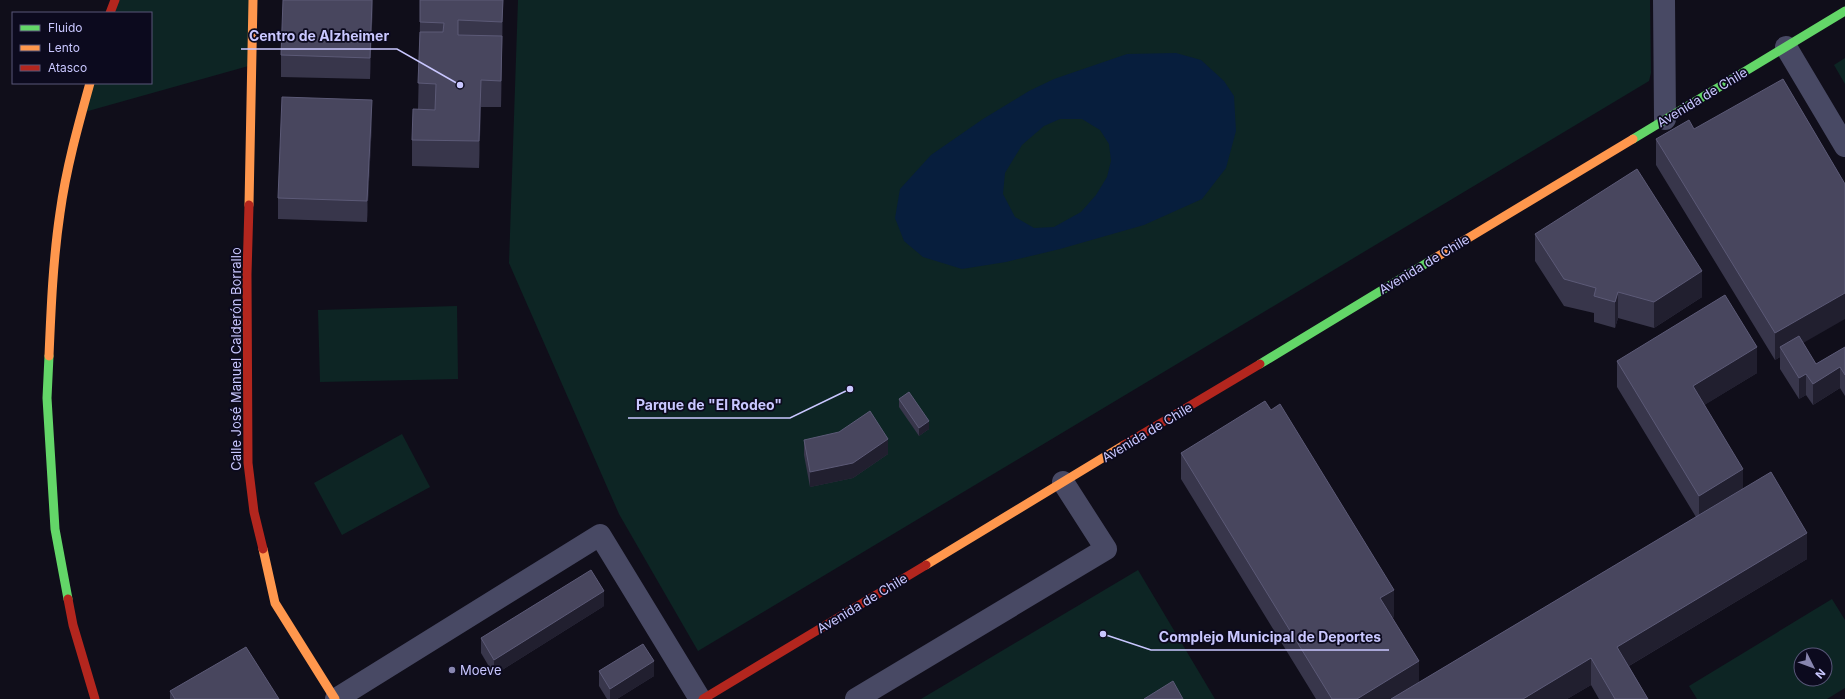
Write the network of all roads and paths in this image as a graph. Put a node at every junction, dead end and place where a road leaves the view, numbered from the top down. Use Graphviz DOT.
graph roads {
  1 [pos="115,0"];
  2 [pos="253,0"];
  3 [pos="1664,0"];
  4 [pos="1845,11"];
  5 [pos="110,12"];
  6 [pos="1786,47"];
  7 [pos="90,84"];
  8 [pos="1665,119"];
  9 [pos="1845,146"];
  10 [pos="1063,482"];
  11 [pos="95,699"];
  12 [pos="335,699"];
  13 [pos="702,699"];
  14 [pos="856,699"];
  1 -- 5 [label="street"];
  2 -- 12 [label="street, Calle José Manuel Calderón Borrallo"];
  3 -- 8 [label="street"];
  4 -- 6 [label="street, Avenida de Chile"];
  6 -- 8 [label="street, Avenida de Chile"];
  6 -- 9 [label="street"];
  7 -- 11 [label="street"];
  8 -- 10 [label="street, Avenida de Chile"];
  10 -- 13 [label="street, Avenida de Chile"];
  10 -- 14 [label="street"];
  12 -- 13 [label="street"];
}
